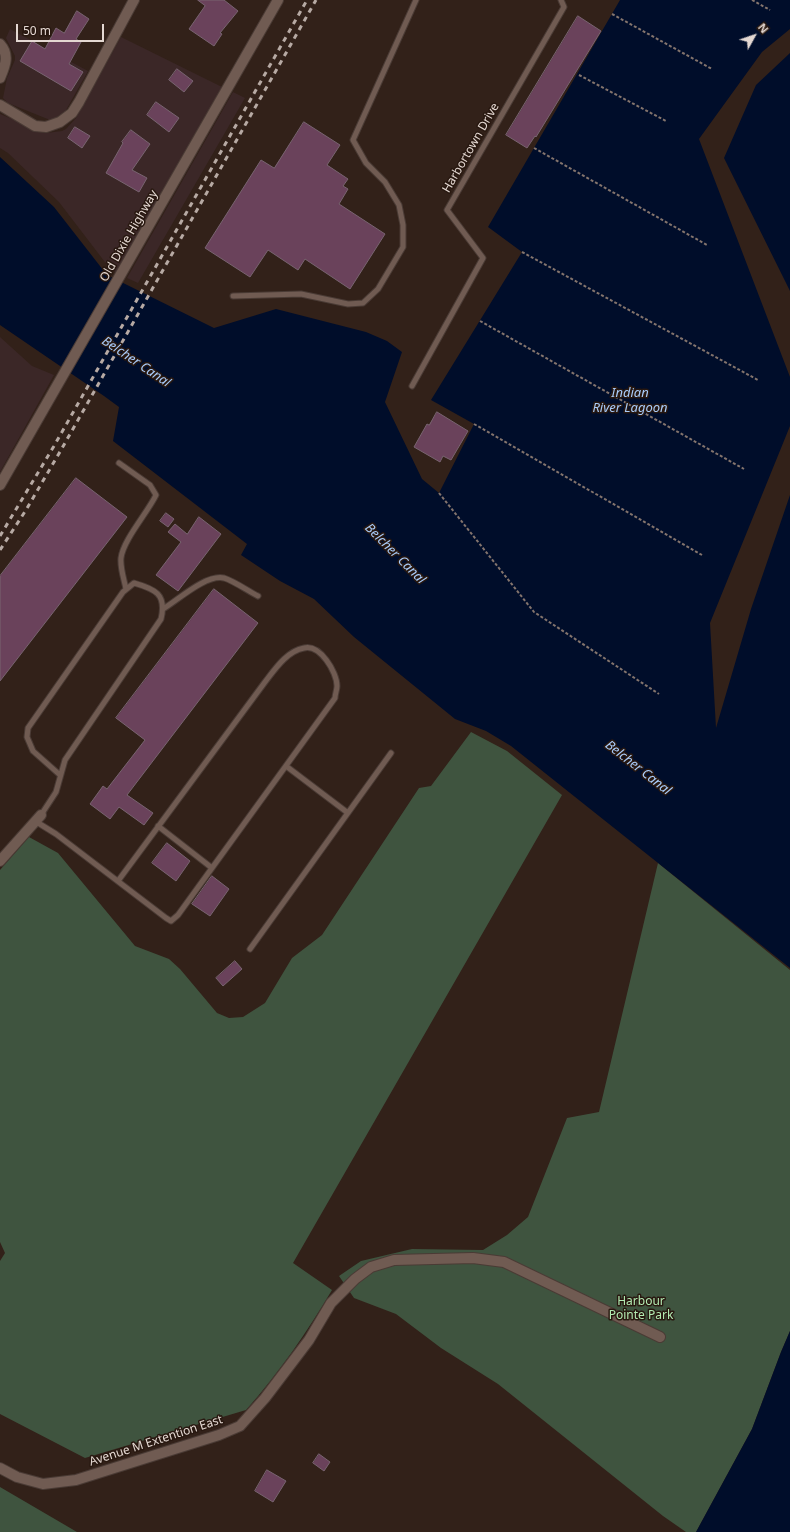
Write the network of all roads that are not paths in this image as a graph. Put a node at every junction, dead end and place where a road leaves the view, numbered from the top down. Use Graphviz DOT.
graph roads {
  1 [pos="134,0"];
  2 [pos="278,0"];
  3 [pos="416,0"];
  4 [pos="561,0"];
  5 [pos="0,44"];
  6 [pos="0,78"];
  7 [pos="0,106"];
  8 [pos="233,296"];
  9 [pos="412,386"];
  10 [pos="119,463"];
  11 [pos="0,485"];
  12 [pos="126,589"];
  13 [pos="258,596"];
  14 [pos="163,609"];
  15 [pos="391,753"];
  16 [pos="286,766"];
  17 [pos="60,775"];
  18 [pos="348,814"];
  19 [pos="38,818"];
  20 [pos="158,826"];
  21 [pos="0,861"];
  22 [pos="212,868"];
  23 [pos="118,881"];
  24 [pos="250,949"];
  25 [pos="660,1337"];
  26 [pos="0,1468"];
  1 -- 7 [label="street"];
  2 -- 11 [label="street, Old Dixie Highway"];
  3 -- 8 [label="lane"];
  4 -- 9 [label="lane, Harbortown Drive"];
  5 -- 6 [label="street"];
  10 -- 12 [label="lane"];
  12 -- 14 [label="lane"];
  12 -- 17 [label="lane"];
  13 -- 14 [label="lane"];
  14 -- 17 [label="lane"];
  15 -- 18 [label="lane"];
  16 -- 18 [label="lane"];
  16 -- 20 [label="lane"];
  16 -- 22 [label="lane"];
  17 -- 19 [label="lane"];
  18 -- 24 [label="lane"];
  19 -- 21 [label="street"];
  19 -- 23 [label="lane"];
  20 -- 22 [label="lane"];
  20 -- 23 [label="lane"];
  22 -- 23 [label="lane"];
  25 -- 26 [label="street, Avenue M Extention East"];
}
